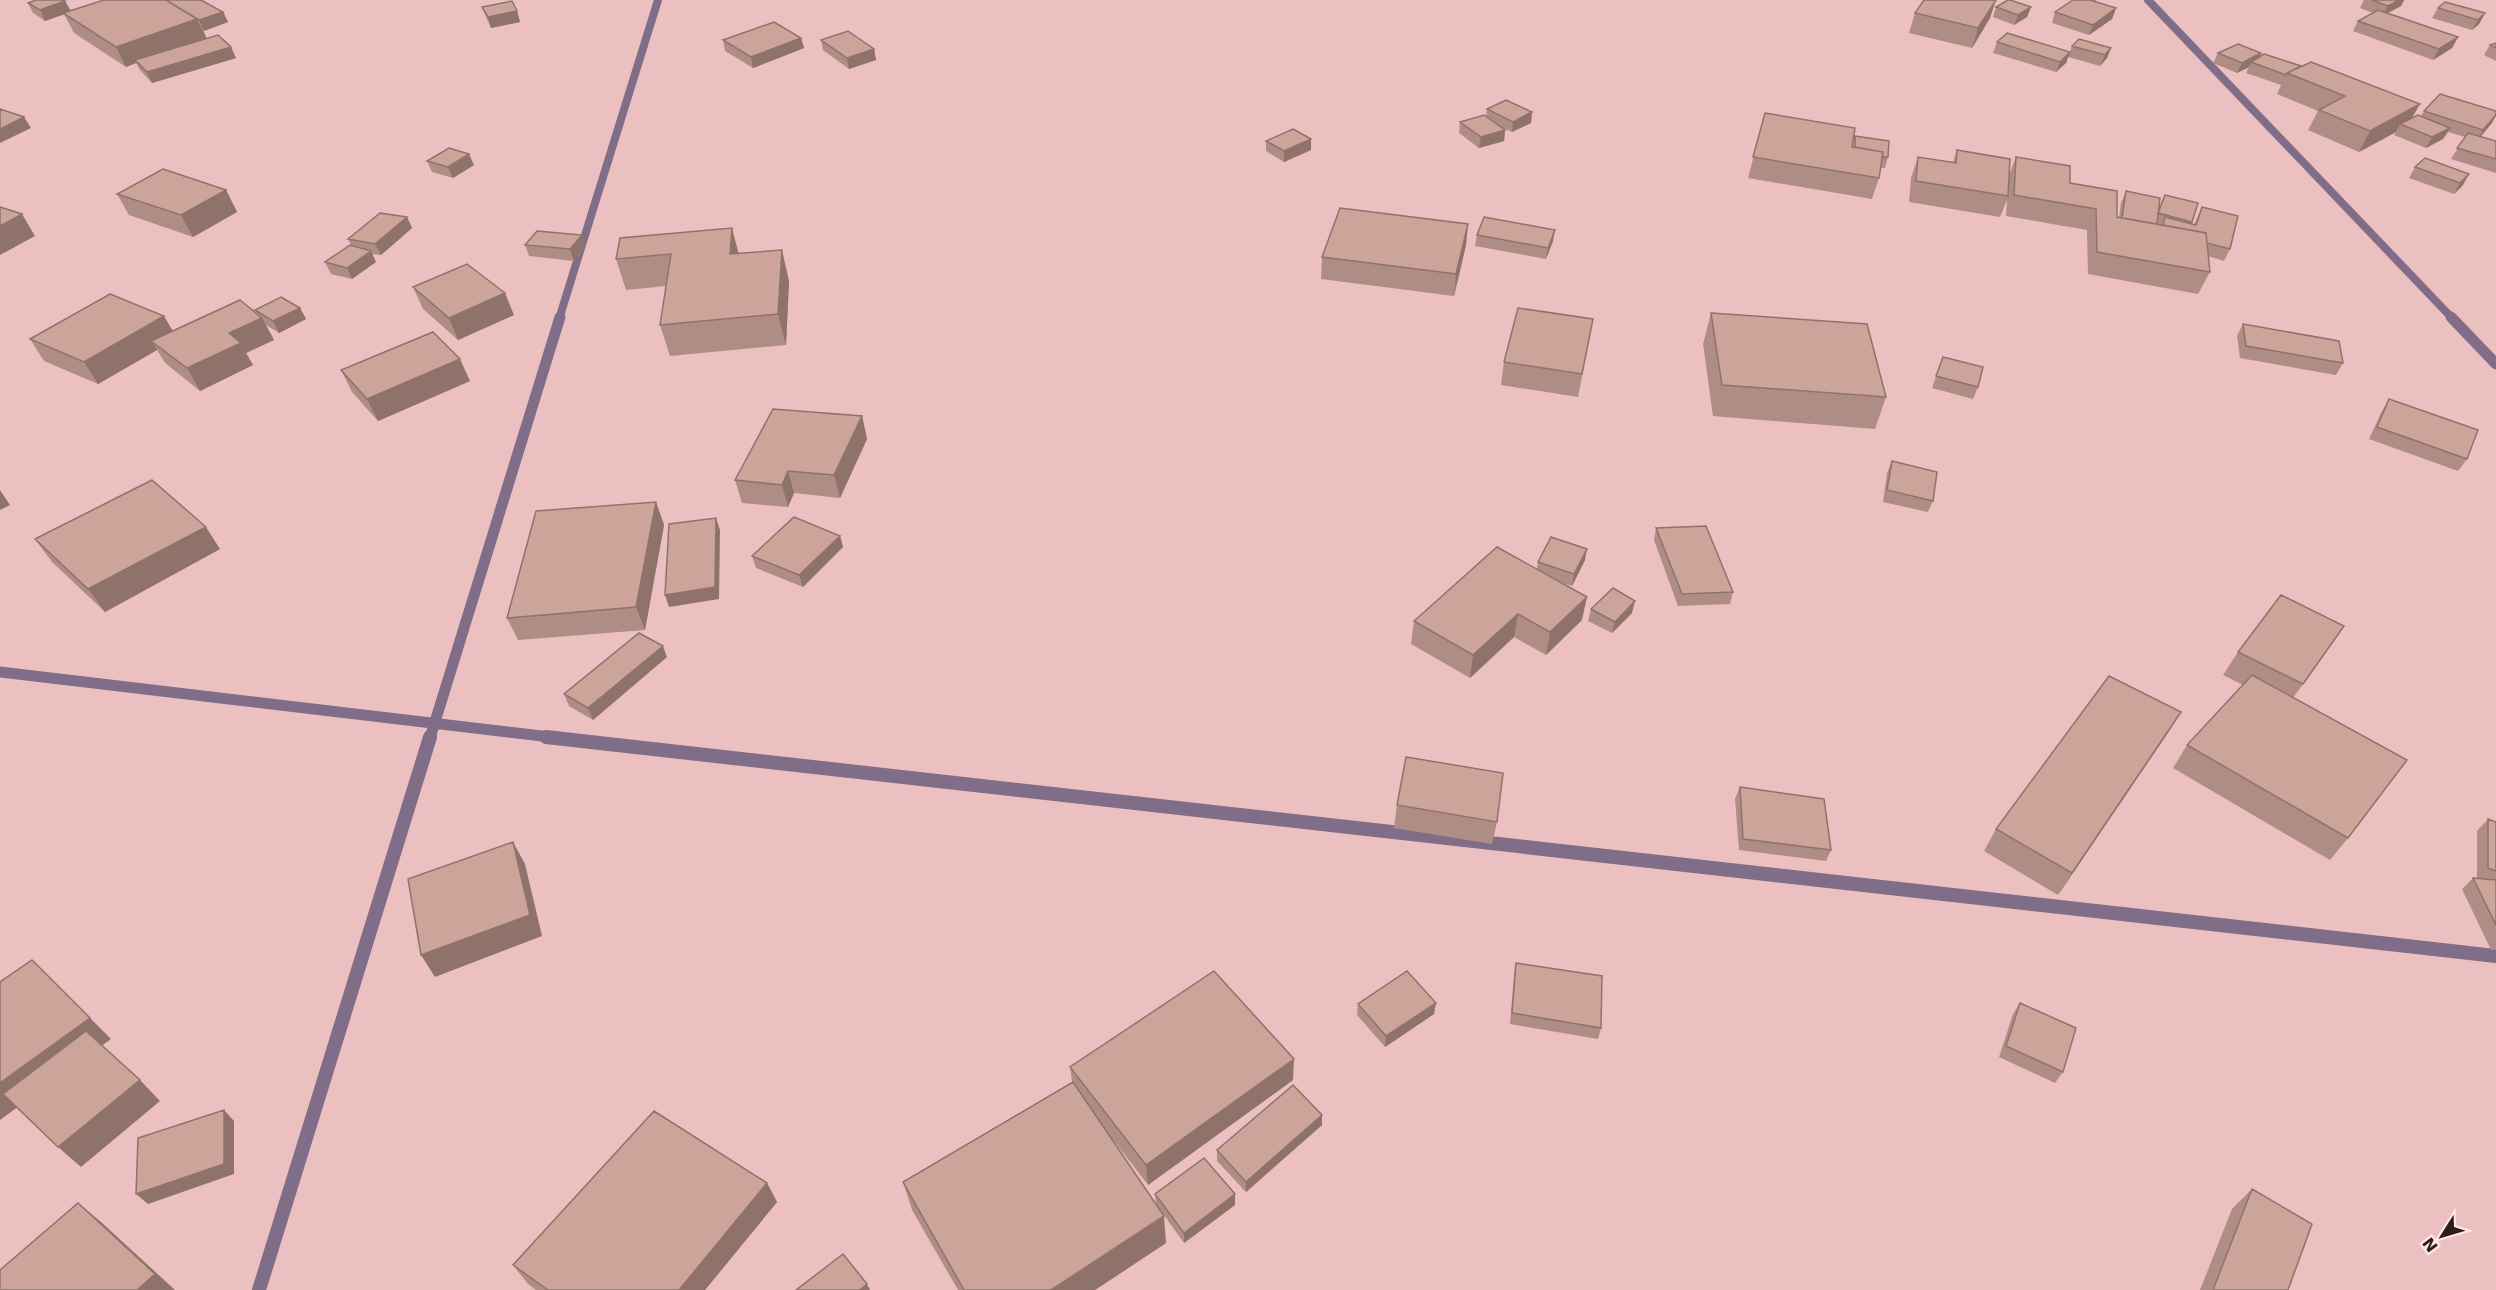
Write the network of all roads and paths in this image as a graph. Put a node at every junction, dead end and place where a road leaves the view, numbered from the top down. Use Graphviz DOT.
graph roads {
  1 [pos="658,0"];
  2 [pos="2148,0"];
  3 [pos="2496,364"];
  4 [pos="0,672"];
  5 [pos="433,724"];
  6 [pos="2496,956"];
  7 [pos="259,1290"];
  1 -- 5 [label="street"];
  2 -- 3 [label="street"];
  4 -- 5 [label="street"];
  5 -- 6 [label="street"];
  5 -- 7 [label="street"];
}
